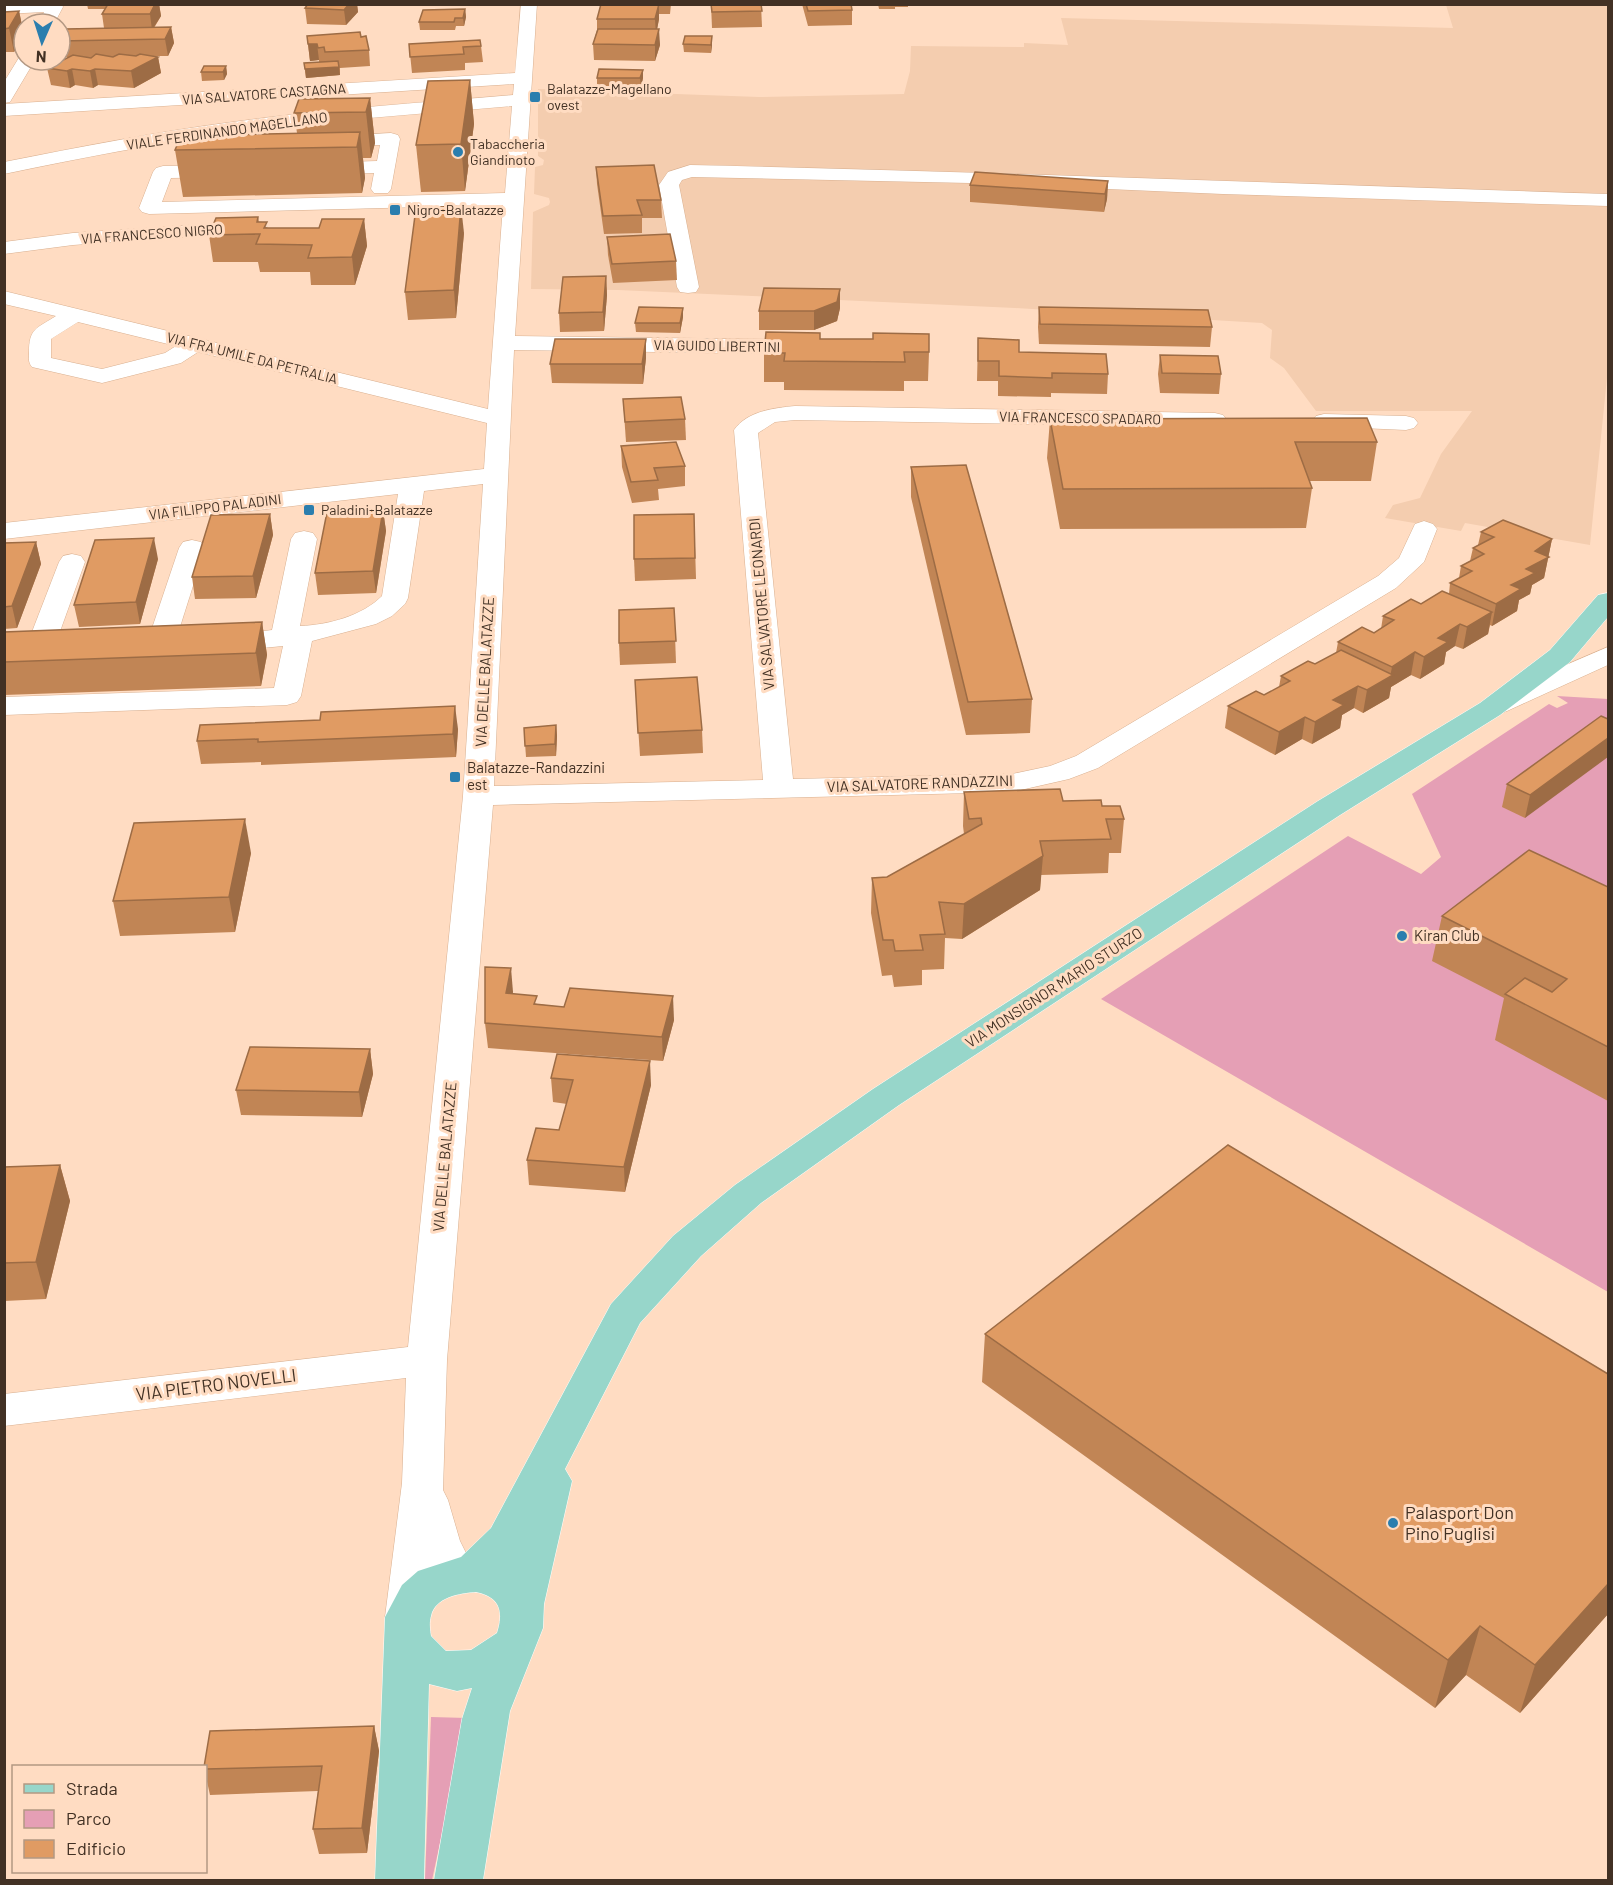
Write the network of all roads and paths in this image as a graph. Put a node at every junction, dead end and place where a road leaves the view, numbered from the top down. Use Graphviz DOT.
graph roads {
  1 [pos="529,4"];
  2 [pos="4,9"];
  3 [pos="53,12"];
  4 [pos="19,72"];
  5 [pos="523,89"];
  6 [pos="4,99"];
  7 [pos="4,110"];
  8 [pos="308,141"];
  9 [pos="4,156"];
  10 [pos="385,167"];
  11 [pos="4,168"];
  12 [pos="298,169"];
  13 [pos="242,170"];
  14 [pos="1608,200"];
  15 [pos="378,203"];
  16 [pos="515,205"];
  17 [pos="312,224"];
  18 [pos="276,226"];
  19 [pos="4,248"];
  20 [pos="688,287"];
  21 [pos="4,297"];
  22 [pos="75,314"];
  23 [pos="503,343"];
  24 [pos="194,344"];
  25 [pos="823,348"];
  26 [pos="499,420"];
  27 [pos="1238,420"];
  28 [pos="1298,421"];
  29 [pos="755,423"];
  30 [pos="1406,423"];
  31 [pos="497,475"];
  32 [pos="412,485"];
  33 [pos="1424,529"];
  34 [pos="4,531"];
  35 [pos="304,539"];
  36 [pos="192,549"];
  37 [pos="72,562"];
  38 [pos="1608,601"];
  39 [pos="292,635"];
  40 [pos="44,643"];
  41 [pos="1608,655"];
  42 [pos="1584,666"];
  43 [pos="4,706"];
  44 [pos="779,789"];
  45 [pos="478,796"];
  46 [pos="427,1360"];
  47 [pos="4,1410"];
  48 [pos="562,1436"];
  49 [pos="423,1483"];
  50 [pos="464,1574"];
  51 [pos="517,1626"];
  52 [pos="407,1629"];
  53 [pos="399,1881"];
  54 [pos="459,1881"];
  1 -- 5 [label="street, VIA DELLE BALATAZZE"];
  2 -- 3 [label="street"];
  4 -- 6 [label="street"];
  5 -- 7 [label="street, VIA SALVATORE CASTAGNA"];
  5 -- 9 [label="street, VIALE FERDINANDO MAGELLANO"];
  5 -- 11 [label="street, VIALE FERDINANDO MAGELLANO"];
  5 -- 16 [label="street, VIA DELLE BALATAZZE"];
  8 -- 10 [label="street"];
  10 -- 12 [label="street"];
  10 -- 15 [label="street"];
  13 -- 15 [label="street"];
  14 -- 20 [label="street"];
  15 -- 16 [label="street"];
  16 -- 17 [label="street"];
  16 -- 23 [label="street, VIA DELLE BALATAZZE"];
  18 -- 19 [label="street, VIA FRANCESCO NIGRO"];
  21 -- 22 [label="street, VIA FRA UMILE DA PETRALIA"];
  22 -- 24 [label="street, VIA FRA UMILE DA PETRALIA"];
  22 -- 24 [label="street"];
  23 -- 25 [label="street, VIA GUIDO LIBERTINI"];
  23 -- 26 [label="street, VIA DELLE BALATAZZE"];
  24 -- 26 [label="street, VIA FRA UMILE DA PETRALIA"];
  26 -- 31 [label="street, VIA DELLE BALATAZZE"];
  27 -- 29 [label="street, VIA FRANCESCO SPADARO"];
  28 -- 30 [label="street"];
  29 -- 44 [label="street, VIA SALVATORE LEONARDI"];
  31 -- 32 [label="street, VIA FILIPPO PALADINI"];
  31 -- 45 [label="street, VIA DELLE BALATAZZE"];
  32 -- 34 [label="street, VIA FILIPPO PALADINI"];
  32 -- 39 [label="street"];
  33 -- 44 [label="street, VIA SALVATORE RANDAZZINI"];
  35 -- 39 [label="street"];
  36 -- 39 [label="street"];
  37 -- 40 [label="street"];
  38 -- 42 [label="main road, VIA MONSIGNOR MARIO STURZO"];
  39 -- 43 [label="street"];
  41 -- 42 [label="street"];
  42 -- 48 [label="main road, VIA MONSIGNOR MARIO STURZO"];
  44 -- 45 [label="street, VIA SALVATORE RANDAZZINI"];
  45 -- 46 [label="street, VIA DELLE BALATAZZE"];
  46 -- 47 [label="street, VIA PIETRO NOVELLI"];
  46 -- 49 [label="street, VIA DELLE BALATAZZE"];
  48 -- 50 [label="main road"];
  48 -- 51 [label="main road"];
  49 -- 50 [label="street"];
  49 -- 52 [label="street"];
  50 -- 51 [label="main road"];
  50 -- 52 [label="main road"];
  51 -- 52 [label="main road"];
  51 -- 54 [label="main road"];
  52 -- 53 [label="main road"];
}
